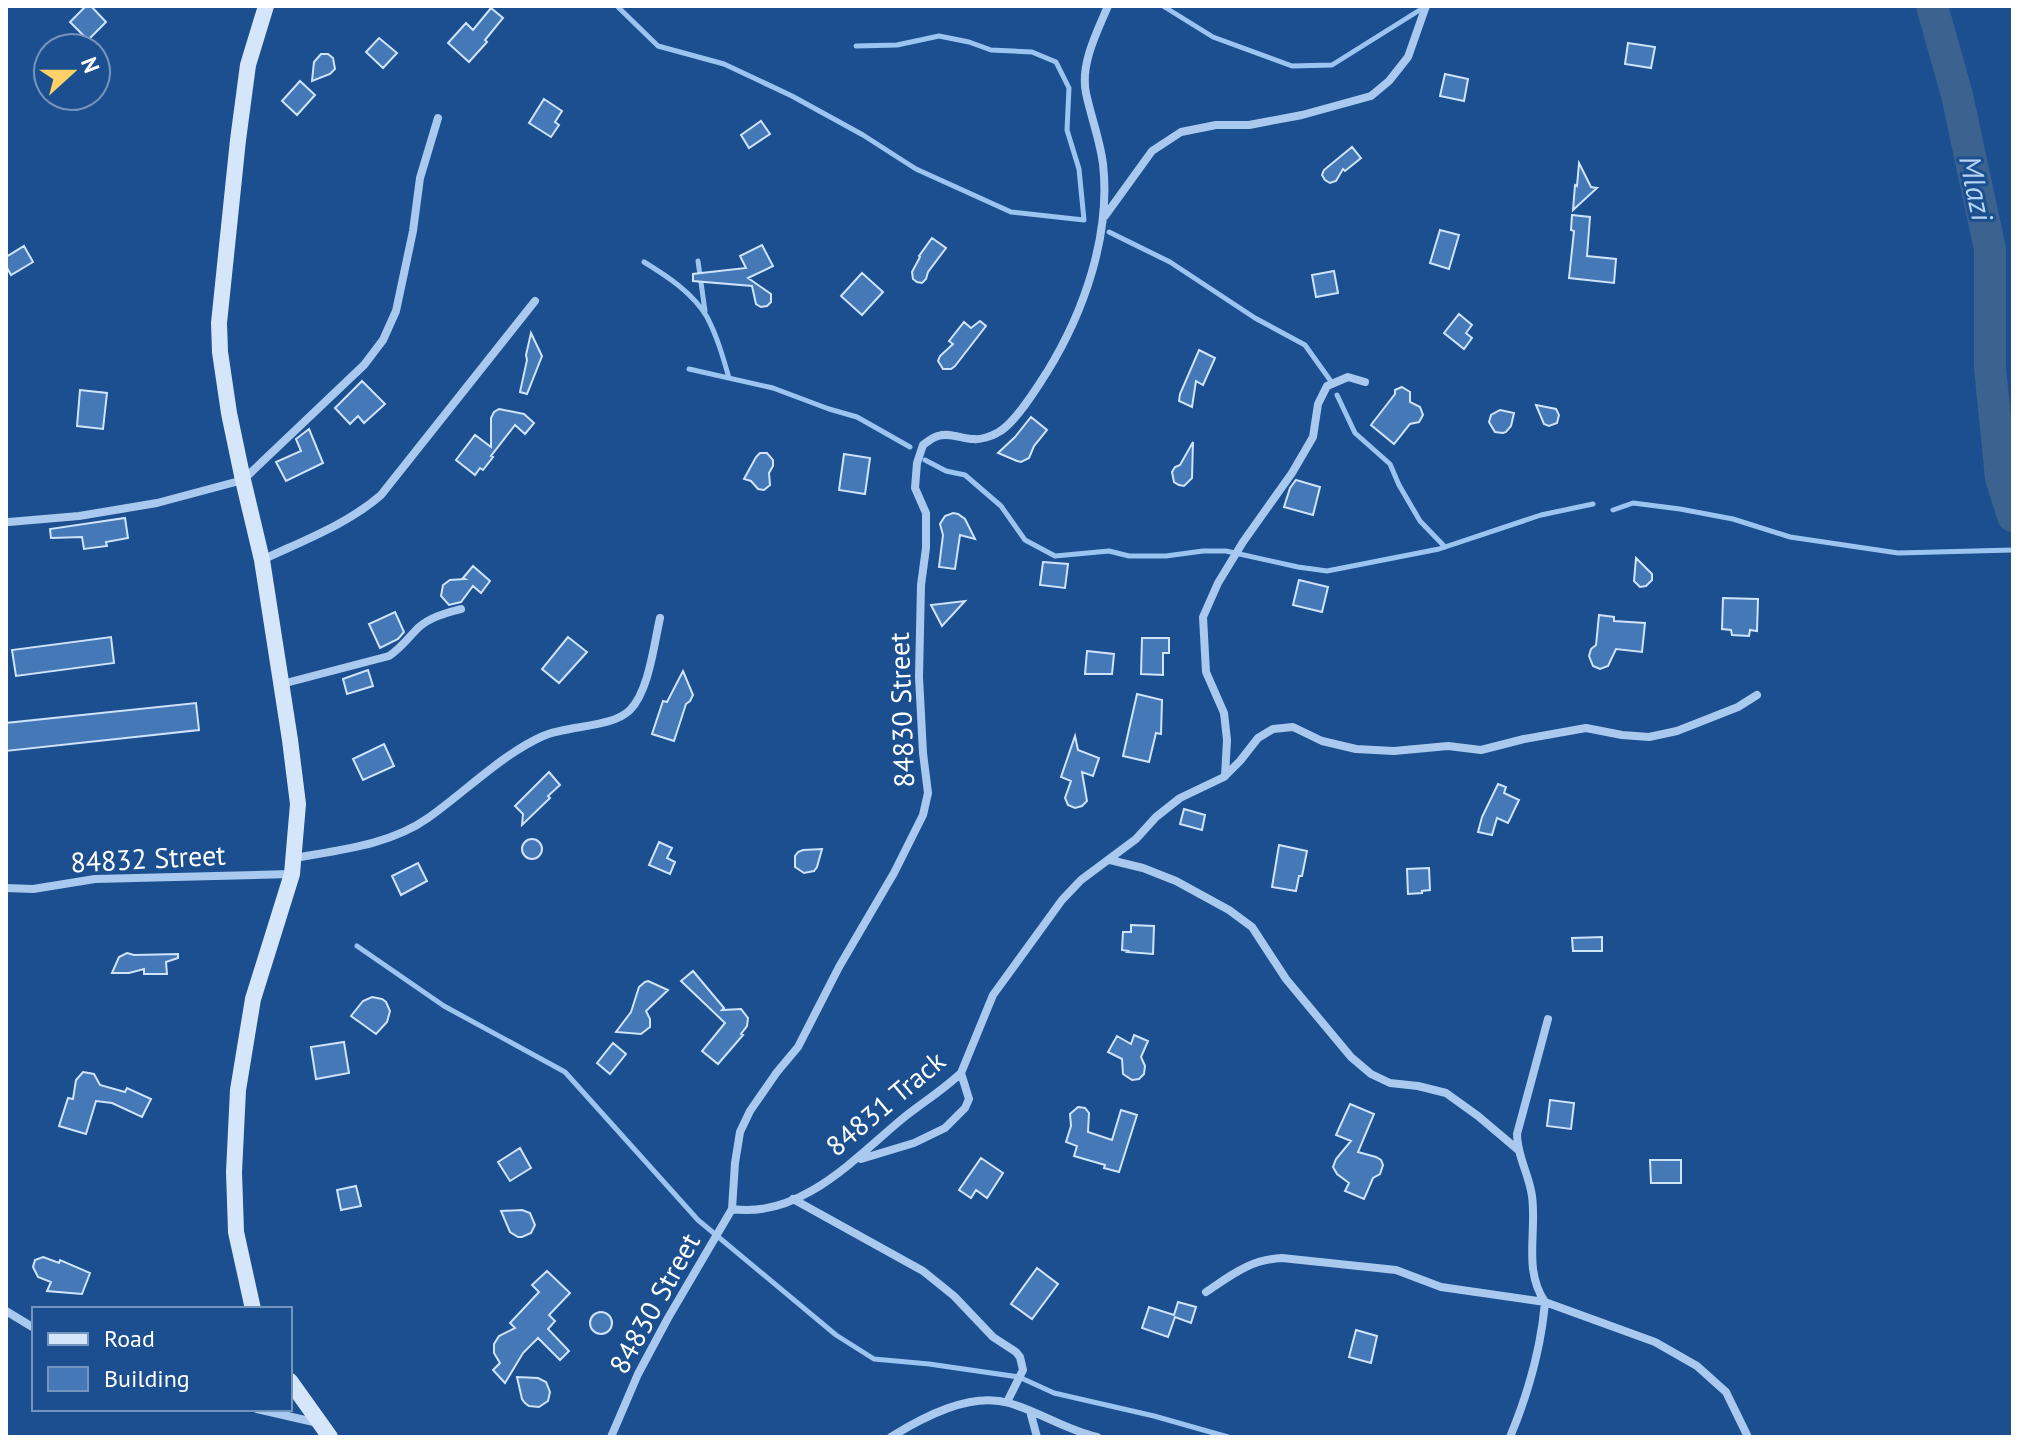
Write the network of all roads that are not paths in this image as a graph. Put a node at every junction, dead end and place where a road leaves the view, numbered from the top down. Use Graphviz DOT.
graph roads {
  1 [pos="266,6"];
  2 [pos="1108,6"];
  3 [pos="1426,6"];
  4 [pos="438,118"];
  5 [pos="1105,217"];
  6 [pos="535,301"];
  7 [pos="1365,382"];
  8 [pos="243,480"];
  9 [pos="9,522"];
  10 [pos="262,560"];
  11 [pos="461,609"];
  12 [pos="660,618"];
  13 [pos="281,685"];
  14 [pos="1757,695"];
  15 [pos="1224,777"];
  16 [pos="1110,860"];
  17 [pos="292,866"];
  18 [pos="6,888"];
  19 [pos="1548,1019"];
  20 [pos="961,1073"];
  21 [pos="1517,1149"];
  22 [pos="856,1160"];
  23 [pos="793,1199"];
  24 [pos="732,1209"];
  25 [pos="1206,1292"];
  26 [pos="1545,1302"];
  27 [pos="253,1307"];
  28 [pos="6,1311"];
  29 [pos="32,1327"];
  30 [pos="292,1384"];
  31 [pos="1007,1402"];
  32 [pos="263,1411"];
  33 [pos="1030,1411"];
  34 [pos="324,1430"];
  35 [pos="611,1437"];
  36 [pos="891,1437"];
  37 [pos="1037,1437"];
  38 [pos="1097,1437"];
  39 [pos="1510,1437"];
  40 [pos="1748,1437"];
  1 -- 8 [label="street"];
  2 -- 5 [label="street, 84830 Street"];
  3 -- 5 [label="street"];
  4 -- 8 [label="street"];
  5 -- 24 [label="street, 84830 Street"];
  6 -- 10 [label="street"];
  7 -- 15 [label="street"];
  8 -- 9 [label="street"];
  8 -- 10 [label="street"];
  10 -- 13 [label="street"];
  11 -- 13 [label="street"];
  12 -- 17 [label="street, 84832 Street"];
  13 -- 17 [label="street"];
  14 -- 15 [label="street"];
  15 -- 16 [label="street, 84831 Track"];
  16 -- 20 [label="street, 84831 Track"];
  16 -- 21 [label="street"];
  17 -- 18 [label="street, 84832 Street"];
  17 -- 27 [label="street"];
  19 -- 21 [label="street"];
  20 -- 22 [label="street, 84831 Track"];
  20 -- 22 [label="street"];
  21 -- 26 [label="street"];
  22 -- 23 [label="street, 84831 Track"];
  23 -- 24 [label="street, 84831 Track"];
  23 -- 31 [label="street"];
  24 -- 35 [label="street, 84830 Street"];
  25 -- 26 [label="street"];
  26 -- 39 [label="street"];
  26 -- 40 [label="street"];
  28 -- 29 [label="street"];
  30 -- 34 [label="street"];
  31 -- 33 [label="street"];
  31 -- 36 [label="street"];
  32 -- 34 [label="street"];
  33 -- 37 [label="street"];
  33 -- 38 [label="street"];
}
